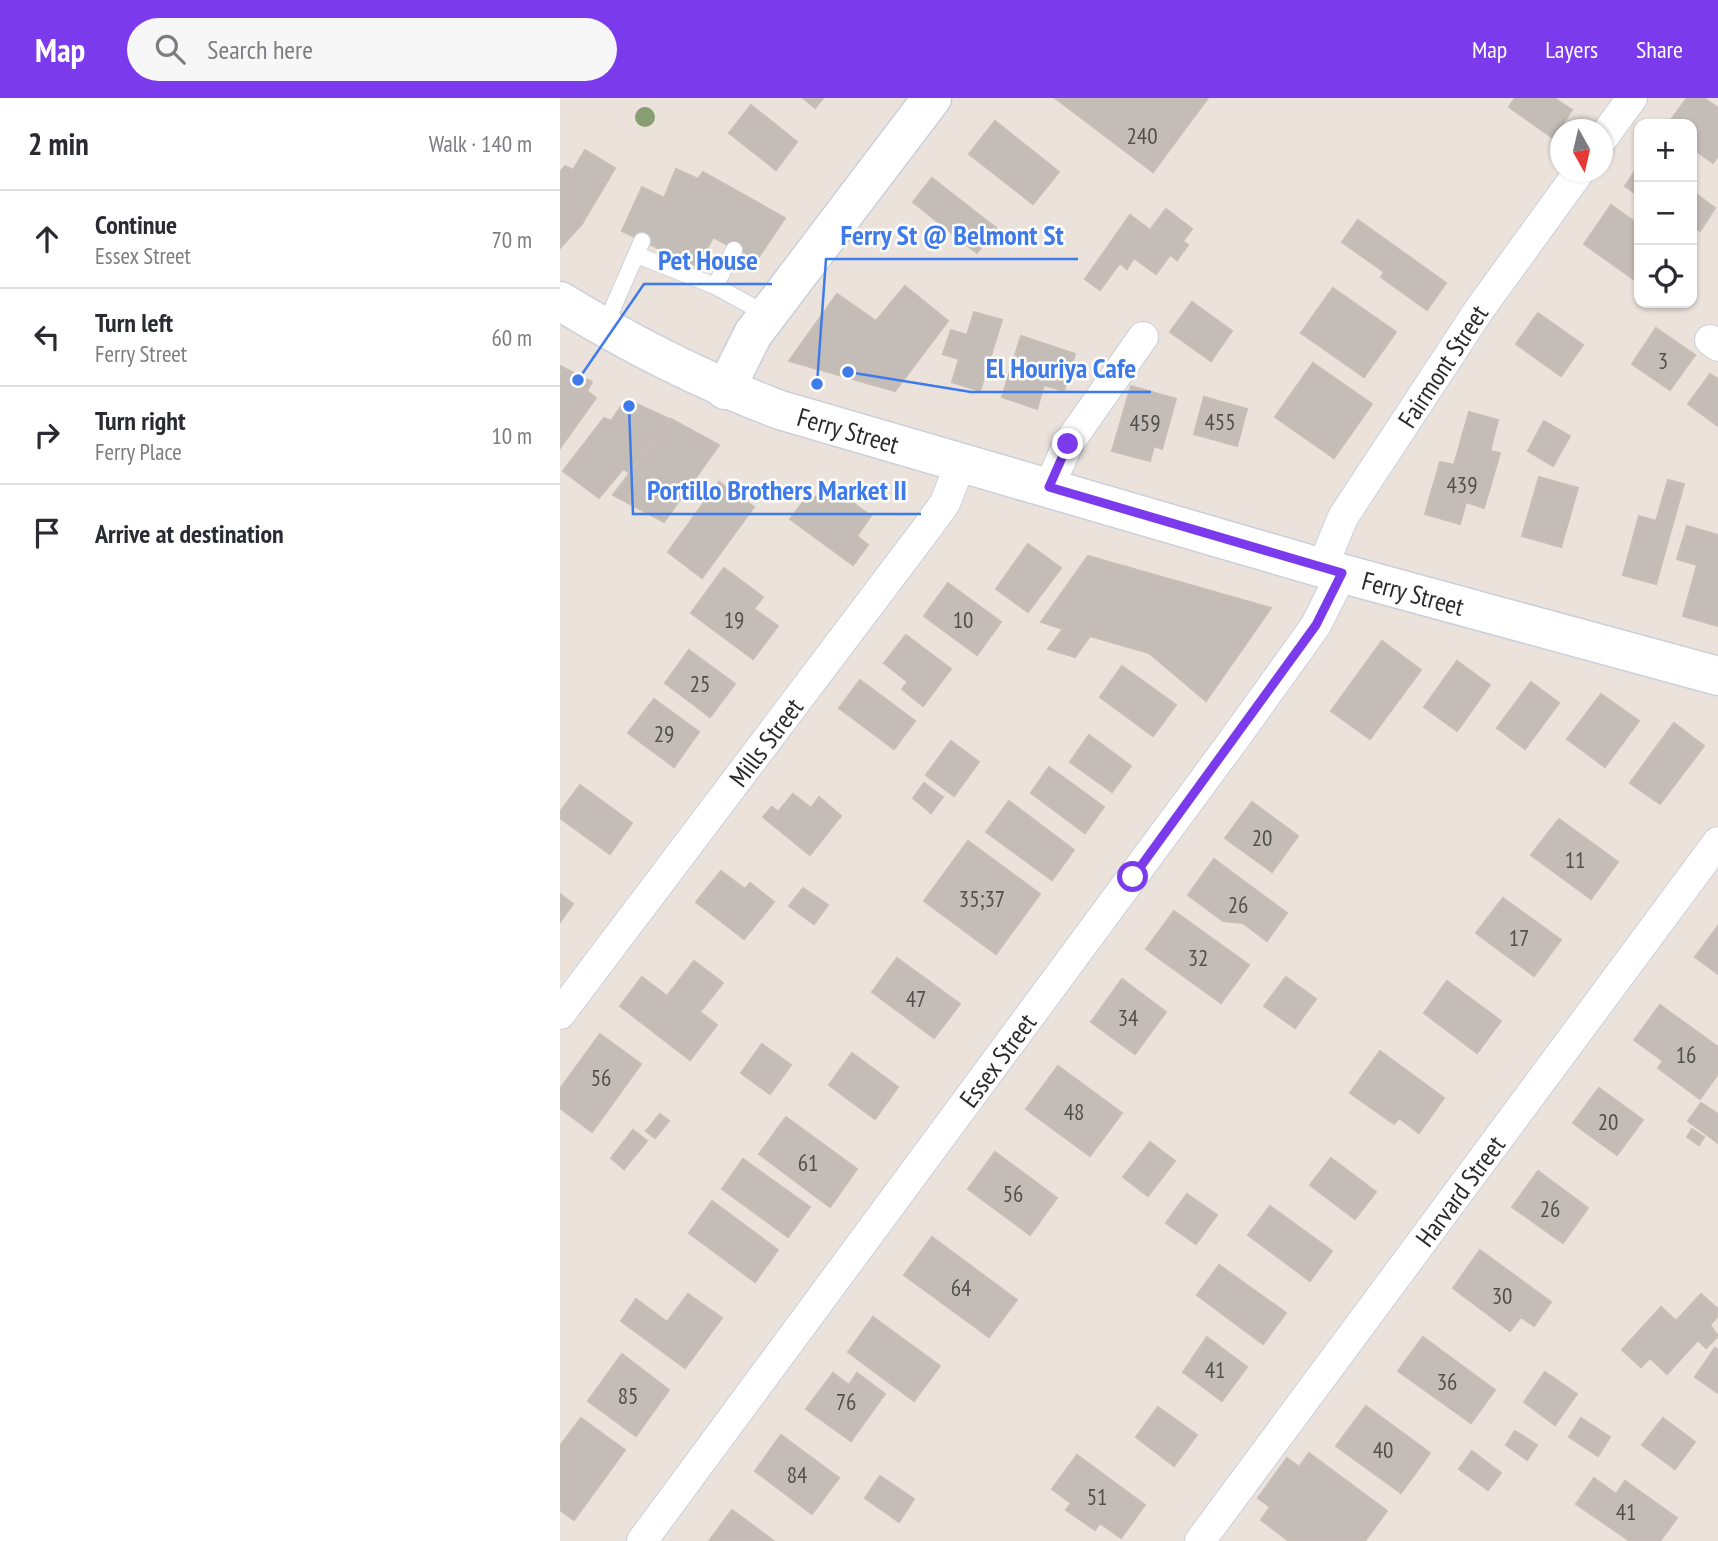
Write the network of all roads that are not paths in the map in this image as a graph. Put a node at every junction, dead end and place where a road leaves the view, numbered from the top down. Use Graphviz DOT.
graph roads {
  1 [pos="932,98"];
  2 [pos="1632,98"];
  3 [pos="1613,124"];
  4 [pos="1572,182"];
  5 [pos="734,250"];
  6 [pos="715,286"];
  7 [pos="560,301"];
  8 [pos="768,316"];
  9 [pos="604,328"];
  10 [pos="1143,337"];
  11 [pos="725,390"];
  12 [pos="961,462"];
  13 [pos="1049,487"];
  14 [pos="1332,570"];
  15 [pos="1718,676"];
  16 [pos="1718,842"];
  17 [pos="560,1014"];
  18 [pos="642,1541"];
  19 [pos="1200,1541"];
  1 -- 8 [label="main road"];
  2 -- 3 [label="street"];
  4 -- 14 [label="street, Fairmont Street"];
  5 -- 6 [label="lane"];
  6 -- 8 [label="lane"];
  6 -- 9 [label="lane"];
  7 -- 9 [label="main road, Ferry Street"];
  8 -- 11 [label="main road"];
  9 -- 11 [label="main road, Ferry Street"];
  10 -- 13 [label="street"];
  11 -- 12 [label="main road, Ferry Street"];
  12 -- 13 [label="main road, Ferry Street"];
  12 -- 17 [label="street, Mills Street"];
  13 -- 14 [label="main road, Ferry Street"];
  14 -- 15 [label="main road, Ferry Street"];
  14 -- 18 [label="street, Essex Street"];
  16 -- 19 [label="street, Harvard Street"];
}
